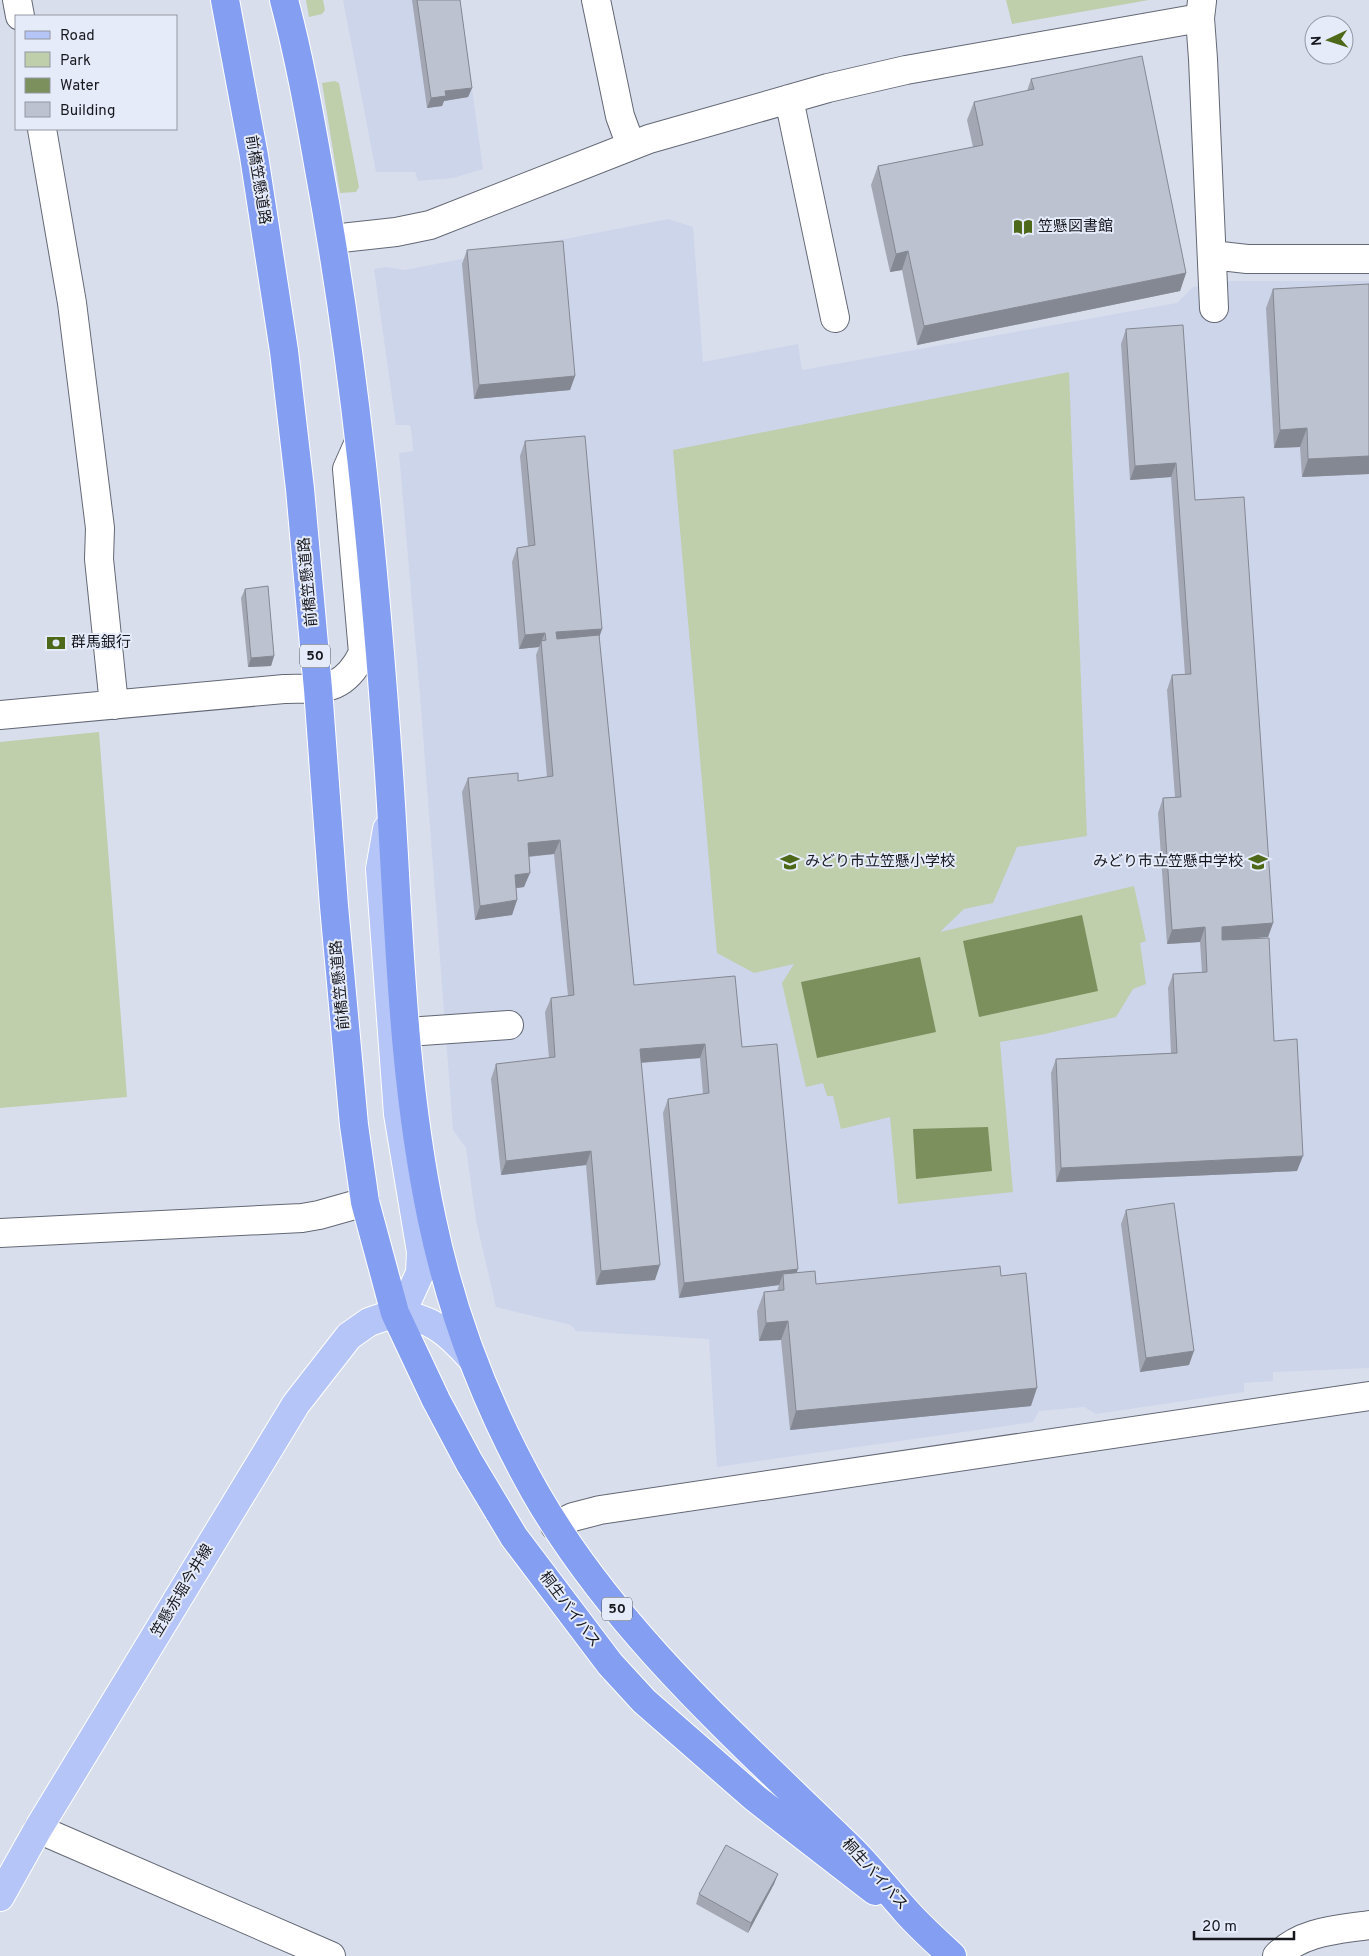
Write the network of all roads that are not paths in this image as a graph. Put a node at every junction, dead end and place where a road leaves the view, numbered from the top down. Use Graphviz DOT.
graph roads {
  1 [pos="17,0"];
  2 [pos="225,0"];
  3 [pos="284,0"];
  4 [pos="596,0"];
  5 [pos="1201,9"];
  6 [pos="20,15"];
  7 [pos="789,99"];
  8 [pos="42,130"];
  9 [pos="631,146"];
  10 [pos="332,239"];
  11 [pos="1212,255"];
  12 [pos="1369,259"];
  13 [pos="1214,308"];
  14 [pos="835,318"];
  15 [pos="360,442"];
  16 [pos="318,688"];
  17 [pos="114,705"];
  18 [pos="0,715"];
  19 [pos="391,802"];
  20 [pos="508,1024"];
  21 [pos="407,1032"];
  22 [pos="365,1202"];
  23 [pos="0,1233"];
  24 [pos="395,1313"];
  25 [pos="471,1358"];
  26 [pos="1369,1396"];
  27 [pos="555,1526"];
  28 [pos="38,1829"];
  29 [pos="0,1897"];
  30 [pos="909,1914"];
  31 [pos="1369,1925"];
  32 [pos="331,1956"];
  33 [pos="952,1956"];
  34 [pos="1277,1956"];
  1 -- 6 [label="street"];
  2 -- 16 [label="highway, 前橋笠懸道路 / 50"];
  3 -- 10 [label="highway, 50"];
  4 -- 9 [label="street"];
  5 -- 7 [label="street"];
  5 -- 11 [label="street"];
  7 -- 9 [label="street"];
  7 -- 14 [label="street"];
  8 -- 17 [label="street"];
  9 -- 10 [label="street"];
  10 -- 15 [label="highway, 50"];
  11 -- 12 [label="street"];
  11 -- 13 [label="street"];
  15 -- 16 [label="street"];
  15 -- 19 [label="highway, 50"];
  16 -- 17 [label="street"];
  16 -- 22 [label="highway, 前橋笠懸道路 / 50"];
  17 -- 18 [label="street"];
  19 -- 21 [label="highway, 50"];
  19 -- 24 [label="main road"];
  20 -- 21 [label="street"];
  21 -- 25 [label="highway, 桐生バイパス / 50"];
  22 -- 23 [label="street"];
  22 -- 24 [label="highway, 前橋笠懸道路 / 50"];
  24 -- 25 [label="main road"];
  24 -- 28 [label="main road, 笠懸赤堀今井線"];
  24 -- 30 [label="highway, 桐生バイパス / 50"];
  25 -- 27 [label="highway, 桐生バイパス / 50"];
  26 -- 27 [label="street"];
  27 -- 30 [label="highway, 桐生バイパス / 50"];
  28 -- 29 [label="main road, 笠懸赤堀今井線"];
  28 -- 32 [label="street"];
  30 -- 33 [label="highway, 50"];
  31 -- 34 [label="street"];
}
